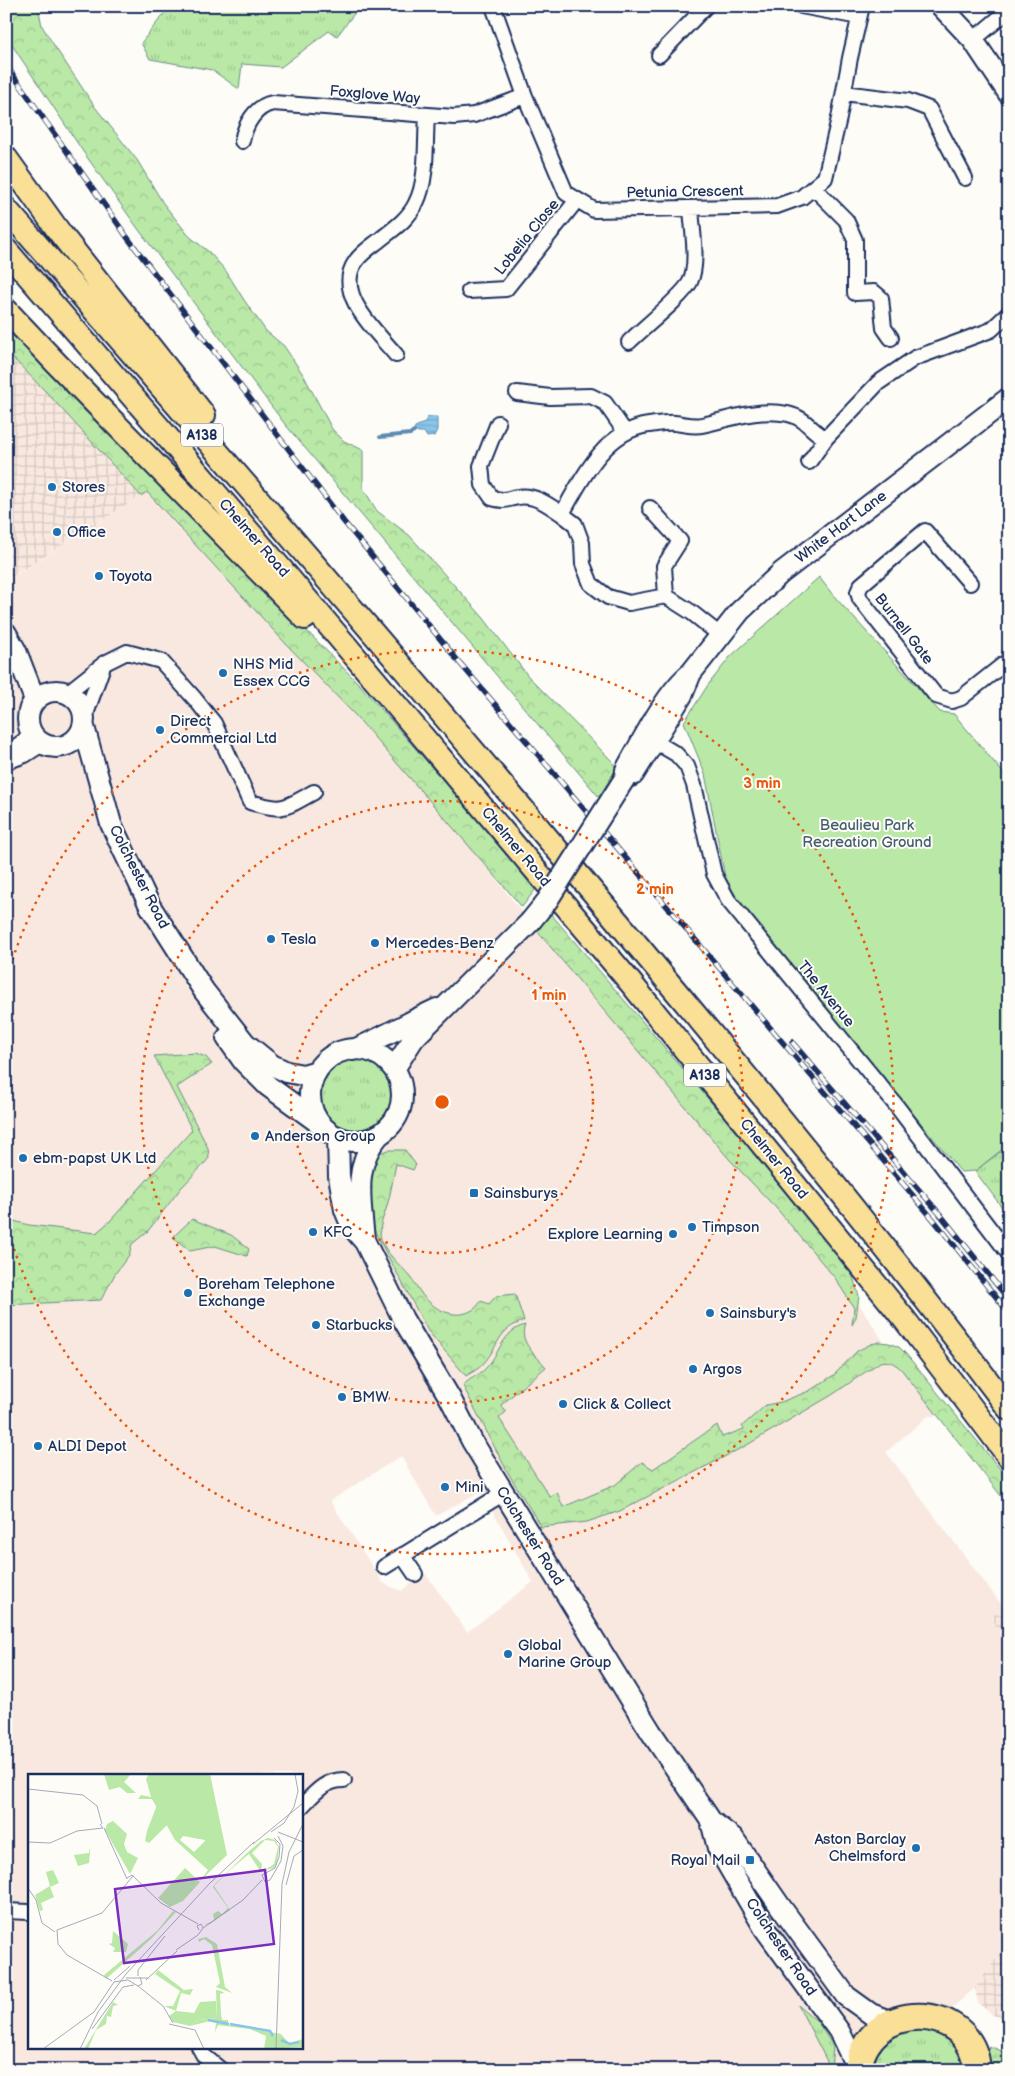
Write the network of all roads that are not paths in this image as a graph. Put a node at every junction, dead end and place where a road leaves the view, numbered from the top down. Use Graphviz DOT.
graph roads {
  1 [pos="493,6"];
  2 [pos="706,6"];
  3 [pos="802,6"];
  4 [pos="941,6"];
  5 [pos="1009,10"];
  6 [pos="860,12"];
  7 [pos="973,40"];
  8 [pos="659,55"];
  9 [pos="844,93"];
  10 [pos="1009,94"];
  11 [pos="525,96"];
  12 [pos="427,116"];
  13 [pos="242,142"];
  14 [pos="6,158"];
  15 [pos="965,178"];
  16 [pos="814,188"];
  17 [pos="577,200"];
  18 [pos="691,208"];
  19 [pos="6,209"];
  20 [pos="6,250"];
  21 [pos="469,291"];
  22 [pos="6,310"];
  23 [pos="1009,313"];
  24 [pos="891,338"];
  25 [pos="629,342"];
  26 [pos="396,355"];
  27 [pos="517,393"];
  28 [pos="1009,398"];
  29 [pos="498,423"];
  30 [pos="626,432"];
  31 [pos="826,438"];
  32 [pos="809,462"];
  33 [pos="650,508"];
  34 [pos="562,514"];
  35 [pos="970,583"];
  36 [pos="666,596"];
  37 [pos="6,633"];
  38 [pos="720,635"];
  39 [pos="16,652"];
  40 [pos="398,661"];
  41 [pos="104,663"];
  42 [pos="1007,664"];
  43 [pos="691,673"];
  44 [pos="60,692"];
  45 [pos="35,700"];
  46 [pos="393,701"];
  47 [pos="84,722"];
  48 [pos="37,739"];
  49 [pos="654,741"];
  50 [pos="66,746"];
  51 [pos="6,754"];
  52 [pos="6,762"];
  53 [pos="625,778"];
  54 [pos="100,784"];
  55 [pos="314,792"];
  56 [pos="204,991"];
  57 [pos="446,1005"];
  58 [pos="353,1050"];
  59 [pos="394,1069"];
  60 [pos="317,1072"];
  61 [pos="321,1124"];
  62 [pos="379,1135"];
  63 [pos="338,1137"];
  64 [pos="364,1242"];
  65 [pos="1009,1254"];
  66 [pos="1009,1408"];
  67 [pos="1009,1457"];
  68 [pos="504,1493"];
  69 [pos="402,1555"];
  70 [pos="384,1567"];
  71 [pos="415,1574"];
  72 [pos="344,1780"];
  73 [pos="302,1806"];
  74 [pos="712,1821"];
  75 [pos="6,1911"];
  76 [pos="28,1912"];
  77 [pos="892,2022"];
  78 [pos="200,2048"];
  79 [pos="221,2070"];
  80 [pos="858,2070"];
  81 [pos="977,2070"];
  1 -- 11 [label="street, Petunia Crescent"];
  2 -- 8 [label="street"];
  3 -- 6 [label="street"];
  4 -- 7 [label="main road"];
  5 -- 7 [label="street"];
  6 -- 9 [label="street, Petunia Crescent"];
  7 -- 10 [label="main road"];
  9 -- 15 [label="street"];
  9 -- 16 [label="street, Petunia Crescent"];
  11 -- 12 [label="street, Foxglove Way"];
  11 -- 17 [label="street, Petunia Crescent"];
  12 -- 13 [label="street, Foxglove Way"];
  12 -- 26 [label="street"];
  14 -- 40 [label="main road"];
  16 -- 18 [label="street, Petunia Crescent"];
  16 -- 24 [label="street"];
  17 -- 18 [label="street, Petunia Crescent"];
  17 -- 21 [label="street, Lobelia Close"];
  18 -- 25 [label="street"];
  19 -- 40 [label="main road, Chelmer Road / A138"];
  20 -- 46 [label="main road, Chelmer Road / A138"];
  22 -- 46 [label="main road, A138"];
  23 -- 31 [label="street"];
  27 -- 30 [label="street"];
  28 -- 38 [label="main road, White Hart Lane"];
  29 -- 34 [label="street"];
  30 -- 31 [label="street"];
  30 -- 34 [label="street"];
  31 -- 32 [label="street"];
  33 -- 36 [label="street"];
  34 -- 36 [label="street"];
  35 -- 42 [label="street, Burnell Gate"];
  36 -- 38 [label="street"];
  37 -- 39 [label="main road"];
  38 -- 43 [label="main road, White Hart Lane"];
  39 -- 44 [label="main road"];
  39 -- 45 [label="main road"];
  40 -- 66 [label="main road, Chelmer Road / A138"];
  41 -- 44 [label="street"];
  41 -- 47 [label="street"];
  41 -- 55 [label="street"];
  43 -- 49 [label="main road, White Hart Lane"];
  43 -- 53 [label="main road, White Hart Lane"];
  44 -- 45 [label="main road"];
  44 -- 47 [label="main road"];
  45 -- 48 [label="main road"];
  46 -- 67 [label="main road, Chelmer Road / A138"];
  47 -- 50 [label="main road"];
  47 -- 54 [label="main road, Colchester Road"];
  48 -- 50 [label="main road"];
  48 -- 51 [label="street"];
  48 -- 52 [label="street"];
  49 -- 53 [label="main road, White Hart Lane"];
  49 -- 65 [label="street, The Avenue"];
  50 -- 54 [label="main road, Colchester Road"];
  53 -- 57 [label="main road, White Hart Lane, bridge"];
  54 -- 56 [label="main road, Colchester Road"];
  56 -- 60 [label="main road, Colchester Road"];
  56 -- 61 [label="main road, Colchester Road"];
  57 -- 58 [label="main road, White Hart Lane"];
  57 -- 59 [label="main road, White Hart Lane"];
  58 -- 59 [label="main road"];
  58 -- 60 [label="main road"];
  59 -- 62 [label="main road"];
  60 -- 61 [label="main road"];
  61 -- 63 [label="main road"];
  62 -- 63 [label="main road"];
  62 -- 64 [label="main road, Colchester Road"];
  63 -- 64 [label="main road, Colchester Road"];
  64 -- 68 [label="main road, Colchester Road"];
  68 -- 69 [label="street"];
  68 -- 74 [label="main road, Colchester Road"];
  69 -- 70 [label="street"];
  69 -- 71 [label="street"];
  72 -- 73 [label="street"];
  74 -- 77 [label="main road, Colchester Road"];
  74 -- 80 [label="main road, Colchester Road"];
  75 -- 76 [label="street"];
  77 -- 80 [label="highway"];
  77 -- 81 [label="highway"];
  78 -- 79 [label="street"];
}
